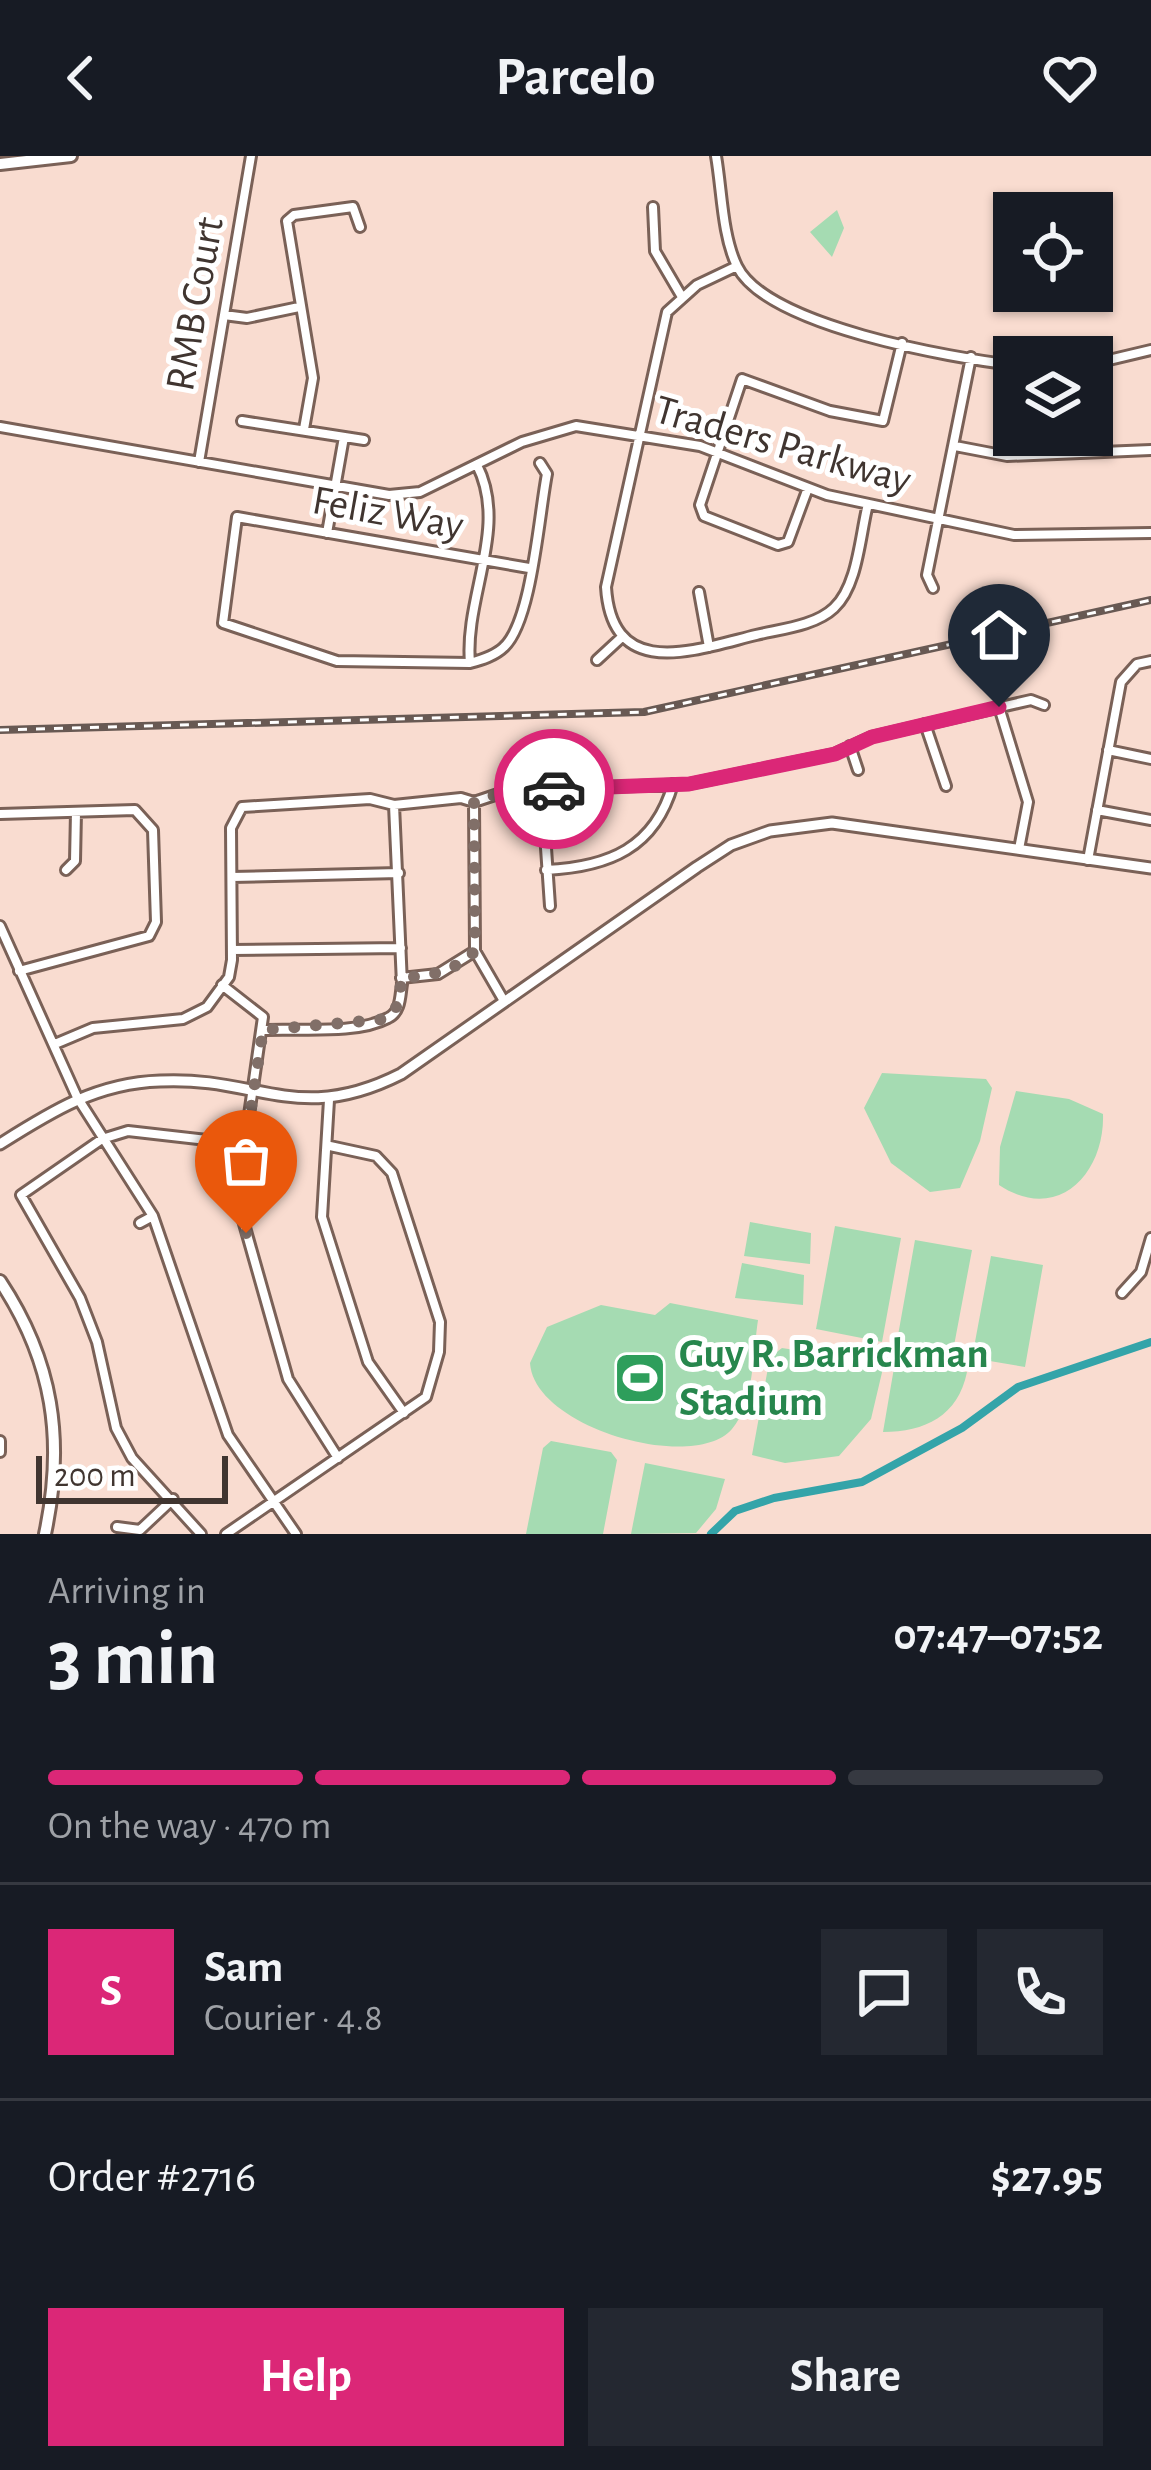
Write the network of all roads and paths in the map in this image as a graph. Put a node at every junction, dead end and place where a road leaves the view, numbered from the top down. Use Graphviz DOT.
graph roads {
  1 [pos="71,156"];
  2 [pos="251,156"];
  3 [pos="716,156"];
  4 [pos="0,164"];
  5 [pos="653,207"];
  6 [pos="360,227"];
  7 [pos="737,266"];
  8 [pos="682,297"];
  9 [pos="298,307"];
  10 [pos="224,315"];
  11 [pos="902,343"];
  12 [pos="1151,350"];
  13 [pos="971,357"];
  14 [pos="1113,359"];
  15 [pos="993,361"];
  16 [pos="242,421"];
  17 [pos="0,427"];
  18 [pos="304,429"];
  19 [pos="642,435"];
  20 [pos="344,437"];
  21 [pos="364,440"];
  22 [pos="955,446"];
  23 [pos="1151,450"];
  24 [pos="717,451"];
  25 [pos="199,462"];
  26 [pos="540,463"];
  27 [pos="477,465"];
  28 [pos="336,487"];
  29 [pos="808,488"];
  30 [pos="868,504"];
  31 [pos="939,519"];
  32 [pos="327,532"];
  33 [pos="1151,533"];
  34 [pos="483,560"];
  35 [pos="529,568"];
  36 [pos="932,588"];
  37 [pos="698,592"];
  38 [pos="623,636"];
  39 [pos="709,647"];
  40 [pos="597,659"];
  41 [pos="1151,661"];
  42 [pos="470,663"];
  43 [pos="1044,706"];
  44 [pos="999,707"];
  45 [pos="925,724"];
  46 [pos="850,746"];
  47 [pos="1108,750"];
  48 [pos="1151,759"];
  49 [pos="858,770"];
  50 [pos="673,784"];
  51 [pos="946,786"];
  52 [pos="542,790"];
  53 [pos="474,802"];
  54 [pos="394,805"];
  55 [pos="1097,810"];
  56 [pos="76,812"];
  57 [pos="0,814"];
  58 [pos="1151,820"];
  59 [pos="1019,849"];
  60 [pos="1088,860"];
  61 [pos="1151,868"];
  62 [pos="66,870"];
  63 [pos="546,870"];
  64 [pos="399,873"];
  65 [pos="232,878"];
  66 [pos="550,906"];
  67 [pos="0,926"];
  68 [pos="401,948"];
  69 [pos="232,950"];
  70 [pos="475,951"];
  71 [pos="19,971"];
  72 [pos="401,978"];
  73 [pos="222,985"];
  74 [pos="504,1000"];
  75 [pos="263,1030"];
  76 [pos="55,1044"];
  77 [pos="252,1094"];
  78 [pos="77,1097"];
  79 [pos="329,1100"];
  80 [pos="102,1139"];
  81 [pos="0,1144"];
  82 [pos="242,1144"];
  83 [pos="330,1145"];
  84 [pos="153,1216"];
  85 [pos="140,1223"];
  86 [pos="1151,1238"];
  87 [pos="0,1281"];
  88 [pos="1122,1293"];
  89 [pos="404,1413"];
  90 [pos="0,1441"];
  91 [pos="0,1452"];
  92 [pos="338,1458"];
  93 [pos="172,1499"];
  94 [pos="273,1501"];
  95 [pos="117,1527"];
  96 [pos="45,1534"];
  97 [pos="201,1534"];
  98 [pos="226,1534"];
  99 [pos="296,1534"];
  1 -- 4 [label="main road"];
  2 -- 10 [label="street, RMB Court"];
  3 -- 7 [label="street"];
  5 -- 8 [label="street"];
  6 -- 9 [label="street"];
  7 -- 8 [label="street"];
  7 -- 11 [label="street"];
  8 -- 19 [label="street"];
  9 -- 10 [label="street"];
  9 -- 18 [label="street"];
  10 -- 25 [label="street, RMB Court"];
  11 -- 13 [label="street"];
  11 -- 24 [label="street"];
  12 -- 14 [label="street"];
  13 -- 15 [label="street"];
  13 -- 22 [label="street"];
  16 -- 18 [label="street"];
  17 -- 25 [label="street"];
  18 -- 20 [label="street"];
  19 -- 24 [label="street, Traders Parkway"];
  19 -- 27 [label="street, Traders Parkway"];
  19 -- 38 [label="street"];
  20 -- 21 [label="street"];
  20 -- 28 [label="street"];
  22 -- 23 [label="street"];
  22 -- 31 [label="street"];
  24 -- 29 [label="street, Traders Parkway"];
  24 -- 29 [label="street"];
  25 -- 28 [label="street, Traders Parkway"];
  26 -- 35 [label="street"];
  27 -- 28 [label="street, Traders Parkway"];
  27 -- 34 [label="street"];
  28 -- 32 [label="street"];
  29 -- 30 [label="street, Traders Parkway"];
  30 -- 31 [label="street, Traders Parkway"];
  30 -- 39 [label="street"];
  31 -- 33 [label="street, Traders Parkway"];
  31 -- 36 [label="street"];
  32 -- 34 [label="street, Feliz Way"];
  32 -- 42 [label="street, Feliz Way"];
  34 -- 35 [label="street, Feliz Way"];
  34 -- 42 [label="street"];
  35 -- 42 [label="street"];
  37 -- 39 [label="street"];
  38 -- 39 [label="street"];
  38 -- 40 [label="street"];
  41 -- 47 [label="street"];
  43 -- 44 [label="street"];
  44 -- 45 [label="street"];
  44 -- 59 [label="street"];
  45 -- 46 [label="street"];
  45 -- 51 [label="street"];
  46 -- 49 [label="street"];
  46 -- 50 [label="street"];
  47 -- 48 [label="street"];
  47 -- 55 [label="street"];
  50 -- 52 [label="street"];
  50 -- 63 [label="street"];
  52 -- 53 [label="street"];
  52 -- 63 [label="street"];
  53 -- 54 [label="street"];
  53 -- 70 [label="street"];
  54 -- 64 [label="street"];
  54 -- 65 [label="street"];
  55 -- 58 [label="street"];
  55 -- 60 [label="street"];
  56 -- 57 [label="street"];
  56 -- 62 [label="street"];
  56 -- 71 [label="street"];
  59 -- 60 [label="street"];
  59 -- 74 [label="street"];
  60 -- 61 [label="street"];
  63 -- 66 [label="street"];
  64 -- 65 [label="street"];
  64 -- 68 [label="street"];
  65 -- 69 [label="street"];
  67 -- 71 [label="street"];
  68 -- 69 [label="street"];
  68 -- 72 [label="street"];
  69 -- 73 [label="street"];
  70 -- 72 [label="street"];
  70 -- 74 [label="street"];
  71 -- 76 [label="street"];
  72 -- 75 [label="street"];
  73 -- 75 [label="street"];
  73 -- 76 [label="street"];
  74 -- 79 [label="street"];
  75 -- 77 [label="street"];
  76 -- 78 [label="street"];
  77 -- 78 [label="street"];
  77 -- 79 [label="street"];
  77 -- 82 [label="street"];
  78 -- 80 [label="street"];
  78 -- 81 [label="street"];
  79 -- 83 [label="street"];
  80 -- 82 [label="street"];
  80 -- 84 [label="street"];
  80 -- 93 [label="street"];
  82 -- 92 [label="street"];
  83 -- 89 [label="street"];
  83 -- 89 [label="street"];
  84 -- 85 [label="street"];
  84 -- 94 [label="street"];
  86 -- 88 [label="street"];
  87 -- 96 [label="main road"];
  89 -- 92 [label="street"];
  90 -- 91 [label="street"];
  92 -- 94 [label="street"];
  93 -- 95 [label="street"];
  93 -- 97 [label="street"];
  94 -- 98 [label="street"];
  94 -- 99 [label="street"];
}
